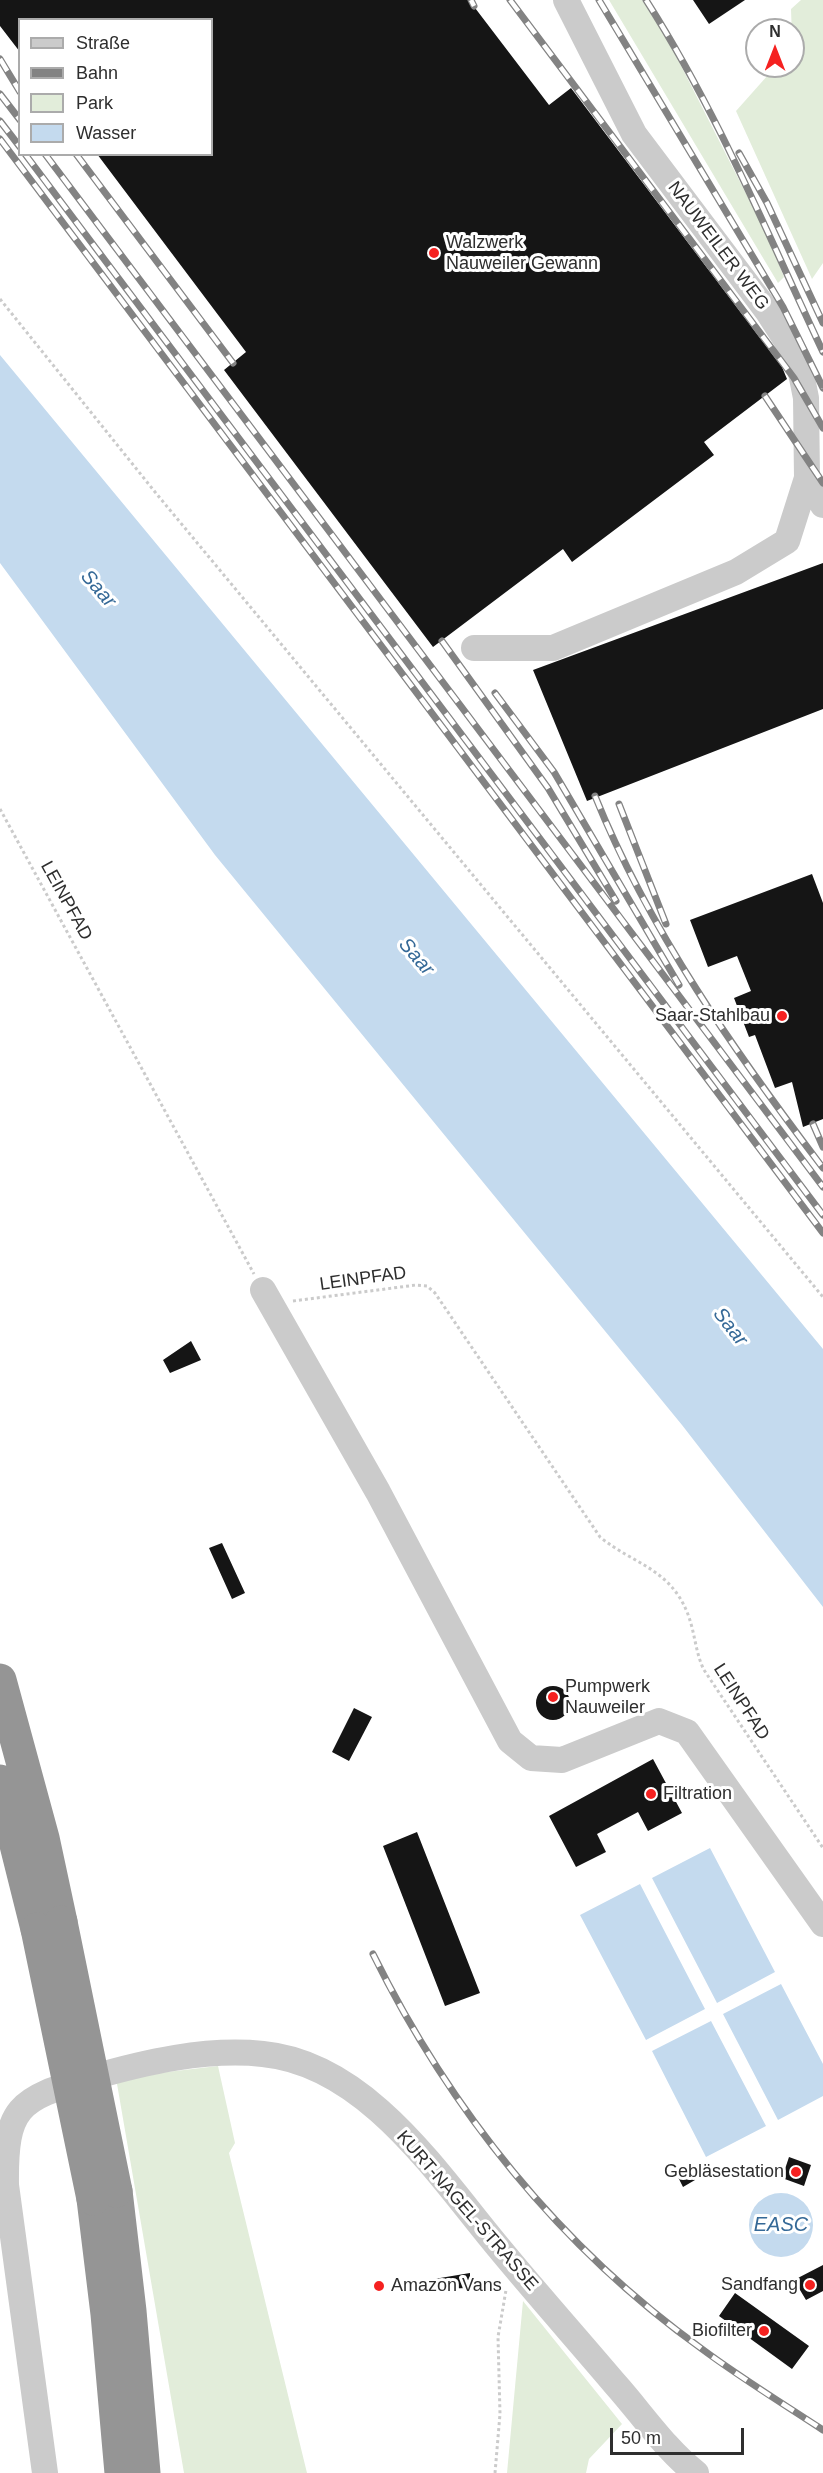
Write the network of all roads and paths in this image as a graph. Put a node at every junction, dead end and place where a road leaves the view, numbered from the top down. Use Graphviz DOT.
graph roads {
  1 [pos="566,0"];
  2 [pos="0,299"];
  3 [pos="807,478"];
  4 [pos="823,505"];
  5 [pos="474,648"];
  6 [pos="0,809"];
  7 [pos="263,1290"];
  8 [pos="823,1298"];
  9 [pos="0,1680"];
  10 [pos="0,1780"];
  11 [pos="823,1848"];
  12 [pos="823,1924"];
  13 [pos="49,1926"];
  14 [pos="104,2195"];
  15 [pos="521,2274"];
  16 [pos="138,2397"];
  17 [pos="45,2473"];
  18 [pos="121,2473"];
  19 [pos="144,2473"];
  20 [pos="155,2473"];
  21 [pos="495,2473"];
  22 [pos="696,2473"];
  1 -- 3 [label="street, NAUWEILER WEG"];
  2 -- 8 [label="path"];
  3 -- 4 [label="street, NAUWEILER WEG"];
  3 -- 5 [label="street"];
  6 -- 7 [label="path, LEINPFAD"];
  7 -- 11 [label="path, LEINPFAD"];
  7 -- 12 [label="street"];
  9 -- 13 [label="highway"];
  10 -- 13 [label="highway"];
  13 -- 14 [label="highway, bridge"];
  14 -- 16 [label="highway"];
  14 -- 18 [label="highway"];
  15 -- 17 [label="street, KURT-NAGEL-STRASSE"];
  15 -- 21 [label="path"];
  15 -- 22 [label="street, KURT-NAGEL-STRASSE"];
  16 -- 19 [label="highway"];
  16 -- 20 [label="highway"];
}
